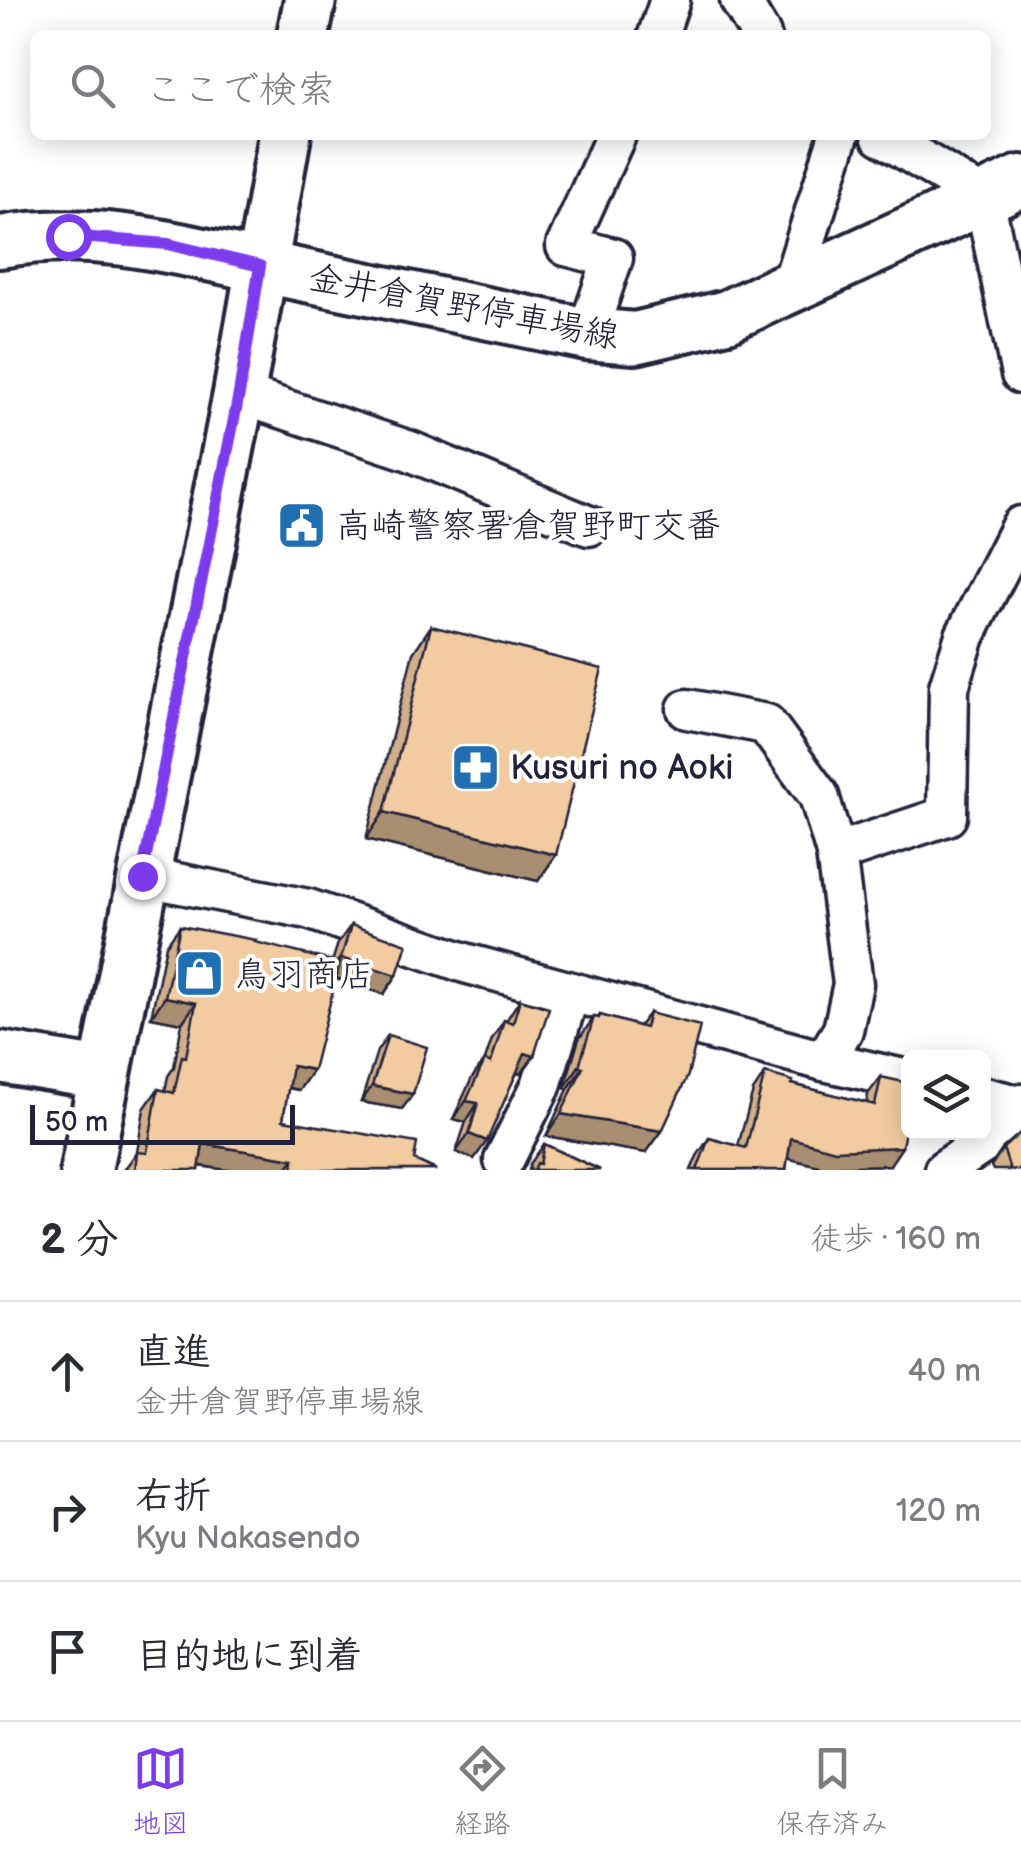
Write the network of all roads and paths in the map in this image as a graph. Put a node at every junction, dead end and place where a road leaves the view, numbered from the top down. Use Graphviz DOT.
graph roads {
  1 [pos="310,0"];
  2 [pos="670,0"];
  3 [pos="740,0"];
  4 [pos="304,30"];
  5 [pos="660,30"];
  6 [pos="758,30"];
  7 [pos="284,140"];
  8 [pos="614,140"];
  9 [pos="837,140"];
  10 [pos="892,140"];
  11 [pos="1002,190"];
  12 [pos="0,242"];
  13 [pos="260,266"];
  14 [pos="792,284"];
  15 [pos="588,334"];
  16 [pos="1021,374"];
  17 [pos="239,394"];
  18 [pos="590,526"];
  19 [pos="1021,526"];
  20 [pos="687,709"];
  21 [pos="836,853"];
  22 [pos="142,876"];
  23 [pos="570,992"];
  24 [pos="0,1057"];
  25 [pos="824,1061"];
  26 [pos="103,1074"];
  27 [pos="901,1078"];
  28 [pos="1008,1102"];
  29 [pos="504,1160"];
  30 [pos="86,1170"];
  31 [pos="944,1170"];
  1 -- 4 [label="main road"];
  2 -- 5 [label="street"];
  3 -- 6 [label="street"];
  7 -- 13 [label="main road"];
  8 -- 15 [label="street"];
  9 -- 14 [label="street"];
  10 -- 11 [label="street"];
  11 -- 14 [label="main road, 金井倉賀野停車場線"];
  11 -- 16 [label="street"];
  12 -- 13 [label="main road, 金井倉賀野停車場線"];
  13 -- 15 [label="main road, 金井倉賀野停車場線"];
  13 -- 17 [label="main road"];
  14 -- 15 [label="main road, 金井倉賀野停車場線"];
  17 -- 18 [label="street"];
  17 -- 22 [label="main road"];
  19 -- 21 [label="street"];
  20 -- 21 [label="street"];
  21 -- 25 [label="street"];
  22 -- 23 [label="street"];
  22 -- 26 [label="main road"];
  23 -- 25 [label="street"];
  23 -- 29 [label="street"];
  24 -- 26 [label="main road"];
  25 -- 27 [label="street"];
  26 -- 30 [label="main road"];
  28 -- 31 [label="street"];
}
